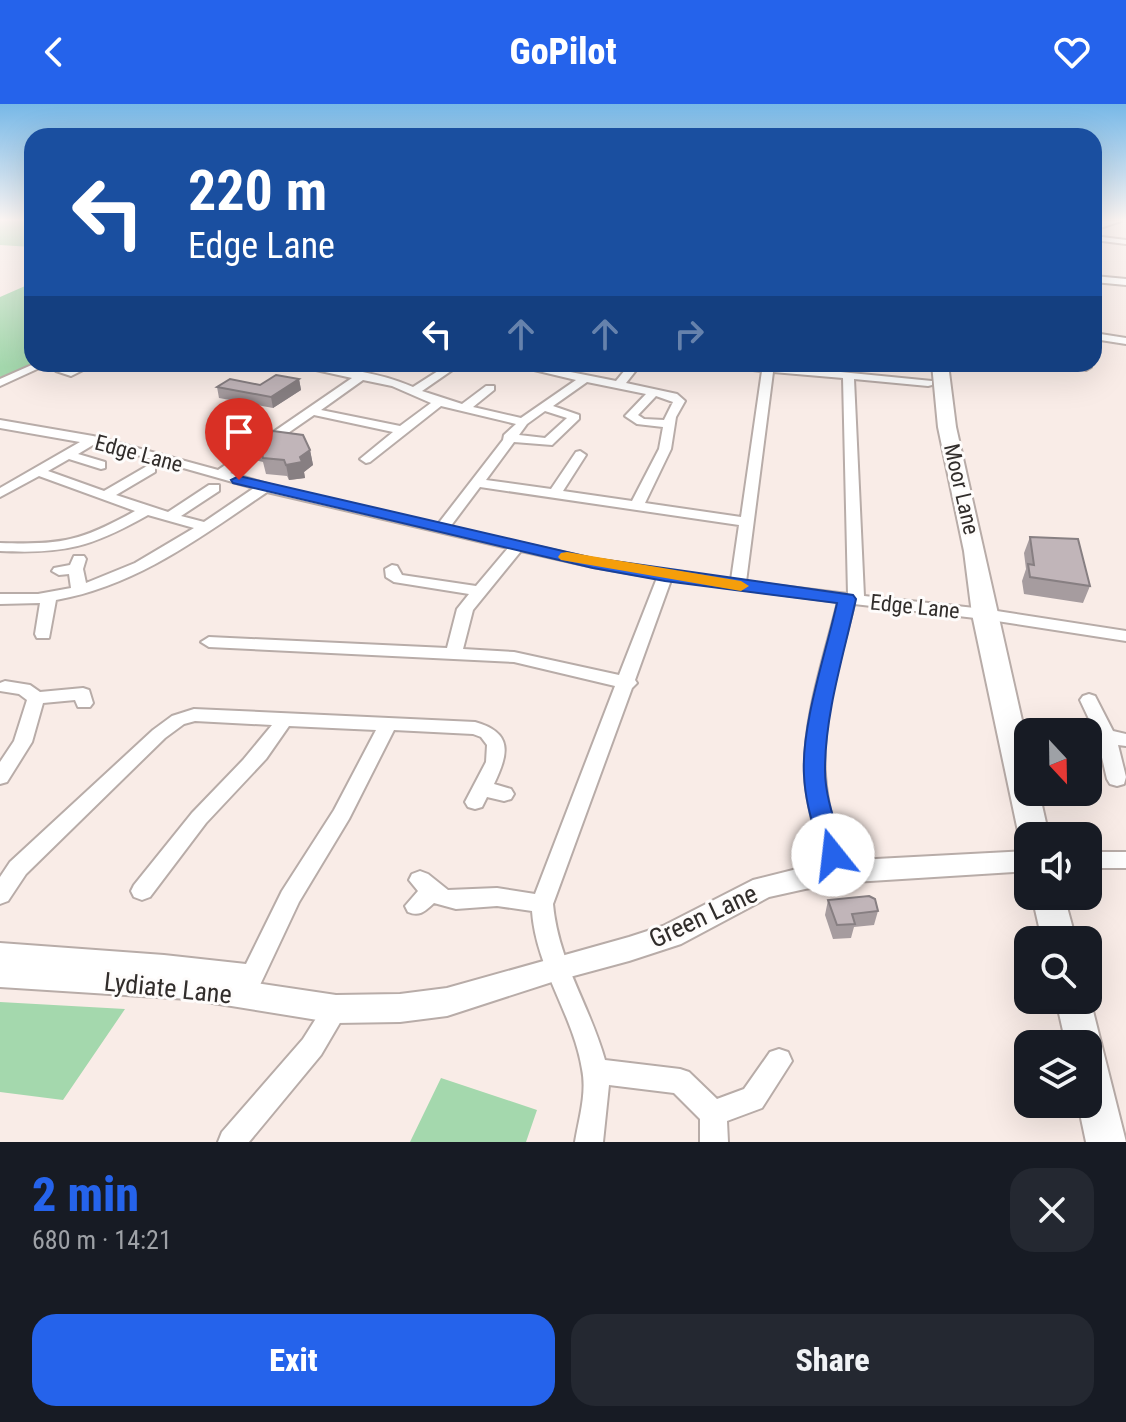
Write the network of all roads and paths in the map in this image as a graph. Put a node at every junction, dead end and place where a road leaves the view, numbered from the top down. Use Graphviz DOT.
graph roads {
  1 [pos="1102,280"];
  2 [pos="1126,282"];
  3 [pos="1102,337"];
  4 [pos="1126,341"];
  5 [pos="25,372"];
  6 [pos="335,372"];
  7 [pos="444,372"];
  8 [pos="559,372"];
  9 [pos="629,372"];
  10 [pos="768,372"];
  11 [pos="802,372"];
  12 [pos="941,372"];
  13 [pos="848,376"];
  14 [pos="361,377"];
  15 [pos="587,377"];
  16 [pos="0,383"];
  17 [pos="620,383"];
  18 [pos="928,383"];
  19 [pos="492,388"];
  20 [pos="414,391"];
  21 [pos="655,391"];
  22 [pos="439,402"];
  23 [pos="543,407"];
  24 [pos="463,409"];
  25 [pos="312,411"];
  26 [pos="523,422"];
  27 [pos="0,424"];
  28 [pos="670,424"];
  29 [pos="400,430"];
  30 [pos="508,438"];
  31 [pos="93,440"];
  32 [pos="69,455"];
  33 [pos="580,455"];
  34 [pos="366,459"];
  35 [pos="101,465"];
  36 [pos="145,470"];
  37 [pos="39,472"];
  38 [pos="476,482"];
  39 [pos="211,487"];
  40 [pos="264,488"];
  41 [pos="0,493"];
  42 [pos="554,494"];
  43 [pos="105,496"];
  44 [pos="636,507"];
  45 [pos="146,510"];
  46 [pos="170,517"];
  47 [pos="746,522"];
  48 [pos="205,527"];
  49 [pos="441,529"];
  50 [pos="518,546"];
  51 [pos="0,547"];
  52 [pos="59,571"];
  53 [pos="665,576"];
  54 [pos="392,577"];
  55 [pos="981,581"];
  56 [pos="738,586"];
  57 [pos="79,590"];
  58 [pos="477,591"];
  59 [pos="49,596"];
  60 [pos="851,599"];
  61 [pos="3,604"];
  62 [pos="921,607"];
  63 [pos="984,614"];
  64 [pos="43,634"];
  65 [pos="1126,636"];
  66 [pos="209,642"];
  67 [pos="454,653"];
  68 [pos="628,683"];
  69 [pos="5,687"];
  70 [pos="36,698"];
  71 [pos="1089,700"];
  72 [pos="84,703"];
  73 [pos="285,718"];
  74 [pos="389,723"];
  75 [pos="1106,736"];
  76 [pos="1126,740"];
  77 [pos="0,777"];
  78 [pos="1117,779"];
  79 [pos="504,794"];
  80 [pos="1031,822"];
  81 [pos="1102,860"];
  82 [pos="1126,860"];
  83 [pos="1014,862"];
  84 [pos="838,872"];
  85 [pos="142,891"];
  86 [pos="423,892"];
  87 [pos="0,895"];
  88 [pos="542,904"];
  89 [pos="0,953"];
  90 [pos="555,968"];
  91 [pos="0,974"];
  92 [pos="247,985"];
  93 [pos="336,1009"];
  94 [pos="779,1061"];
  95 [pos="596,1071"];
  96 [pos="713,1113"];
  97 [pos="1101,1118"];
  98 [pos="232,1142"];
  99 [pos="589,1142"];
  100 [pos="714,1142"];
  101 [pos="1106,1142"];
  1 -- 2 [label="street"];
  3 -- 4 [label="street"];
  5 -- 16 [label="street"];
  6 -- 14 [label="street"];
  7 -- 20 [label="street"];
  8 -- 15 [label="street"];
  9 -- 17 [label="street"];
  10 -- 47 [label="street"];
  11 -- 13 [label="street"];
  12 -- 55 [label="highway, Moor Lane"];
  13 -- 18 [label="street"];
  13 -- 60 [label="street"];
  14 -- 20 [label="street"];
  14 -- 25 [label="street"];
  15 -- 17 [label="street"];
  15 -- 23 [label="street"];
  17 -- 21 [label="street"];
  19 -- 24 [label="street"];
  20 -- 22 [label="street"];
  21 -- 28 [label="street"];
  21 -- 28 [label="street"];
  22 -- 24 [label="street"];
  22 -- 29 [label="street"];
  23 -- 26 [label="street"];
  23 -- 30 [label="street"];
  24 -- 26 [label="street"];
  25 -- 29 [label="street"];
  25 -- 39 [label="street"];
  26 -- 30 [label="street"];
  27 -- 31 [label="street, Edge Lane"];
  28 -- 44 [label="street"];
  29 -- 34 [label="street"];
  30 -- 38 [label="street"];
  31 -- 32 [label="street"];
  31 -- 39 [label="street, Edge Lane"];
  32 -- 35 [label="street"];
  32 -- 37 [label="street"];
  33 -- 42 [label="street"];
  36 -- 43 [label="street"];
  37 -- 41 [label="street"];
  37 -- 43 [label="street"];
  38 -- 42 [label="street"];
  38 -- 49 [label="street"];
  39 -- 40 [label="street, Edge Lane"];
  39 -- 46 [label="street"];
  40 -- 48 [label="street"];
  40 -- 49 [label="street, Edge Lane"];
  42 -- 44 [label="street"];
  43 -- 45 [label="street"];
  44 -- 47 [label="street"];
  45 -- 46 [label="street"];
  45 -- 51 [label="street"];
  46 -- 48 [label="street"];
  47 -- 56 [label="street"];
  48 -- 57 [label="street"];
  49 -- 50 [label="street, Edge Lane"];
  50 -- 53 [label="street, Edge Lane"];
  50 -- 58 [label="street"];
  52 -- 57 [label="street"];
  53 -- 56 [label="street, Edge Lane"];
  53 -- 68 [label="street"];
  54 -- 58 [label="street"];
  55 -- 62 [label="street"];
  55 -- 63 [label="highway, Moor Lane"];
  56 -- 60 [label="street, Edge Lane"];
  57 -- 59 [label="street"];
  58 -- 67 [label="street"];
  59 -- 61 [label="street"];
  59 -- 64 [label="street"];
  60 -- 62 [label="street, Edge Lane"];
  60 -- 84 [label="street"];
  62 -- 63 [label="street, Edge Lane"];
  63 -- 65 [label="street, Edge Lane"];
  63 -- 80 [label="highway, Moor Lane"];
  66 -- 67 [label="street"];
  67 -- 68 [label="street"];
  68 -- 88 [label="street"];
  69 -- 70 [label="street"];
  70 -- 72 [label="street"];
  70 -- 77 [label="street"];
  71 -- 75 [label="street"];
  73 -- 74 [label="street"];
  73 -- 85 [label="street"];
  73 -- 87 [label="street"];
  74 -- 79 [label="street"];
  74 -- 92 [label="street"];
  75 -- 76 [label="street"];
  75 -- 78 [label="street"];
  81 -- 82 [label="street"];
  83 -- 84 [label="main road, Green Lane"];
  84 -- 90 [label="main road, Green Lane"];
  86 -- 88 [label="street"];
  88 -- 90 [label="street"];
  89 -- 92 [label="street, Lydiate Lane"];
  90 -- 93 [label="main road, Green Lane"];
  90 -- 95 [label="street"];
  91 -- 92 [label="main road, Lydiate Lane"];
  92 -- 93 [label="main road, Lydiate Lane"];
  93 -- 98 [label="street"];
  94 -- 96 [label="street"];
  95 -- 96 [label="street"];
  95 -- 99 [label="street"];
  96 -- 100 [label="street"];
  97 -- 101 [label="highway"];
}
